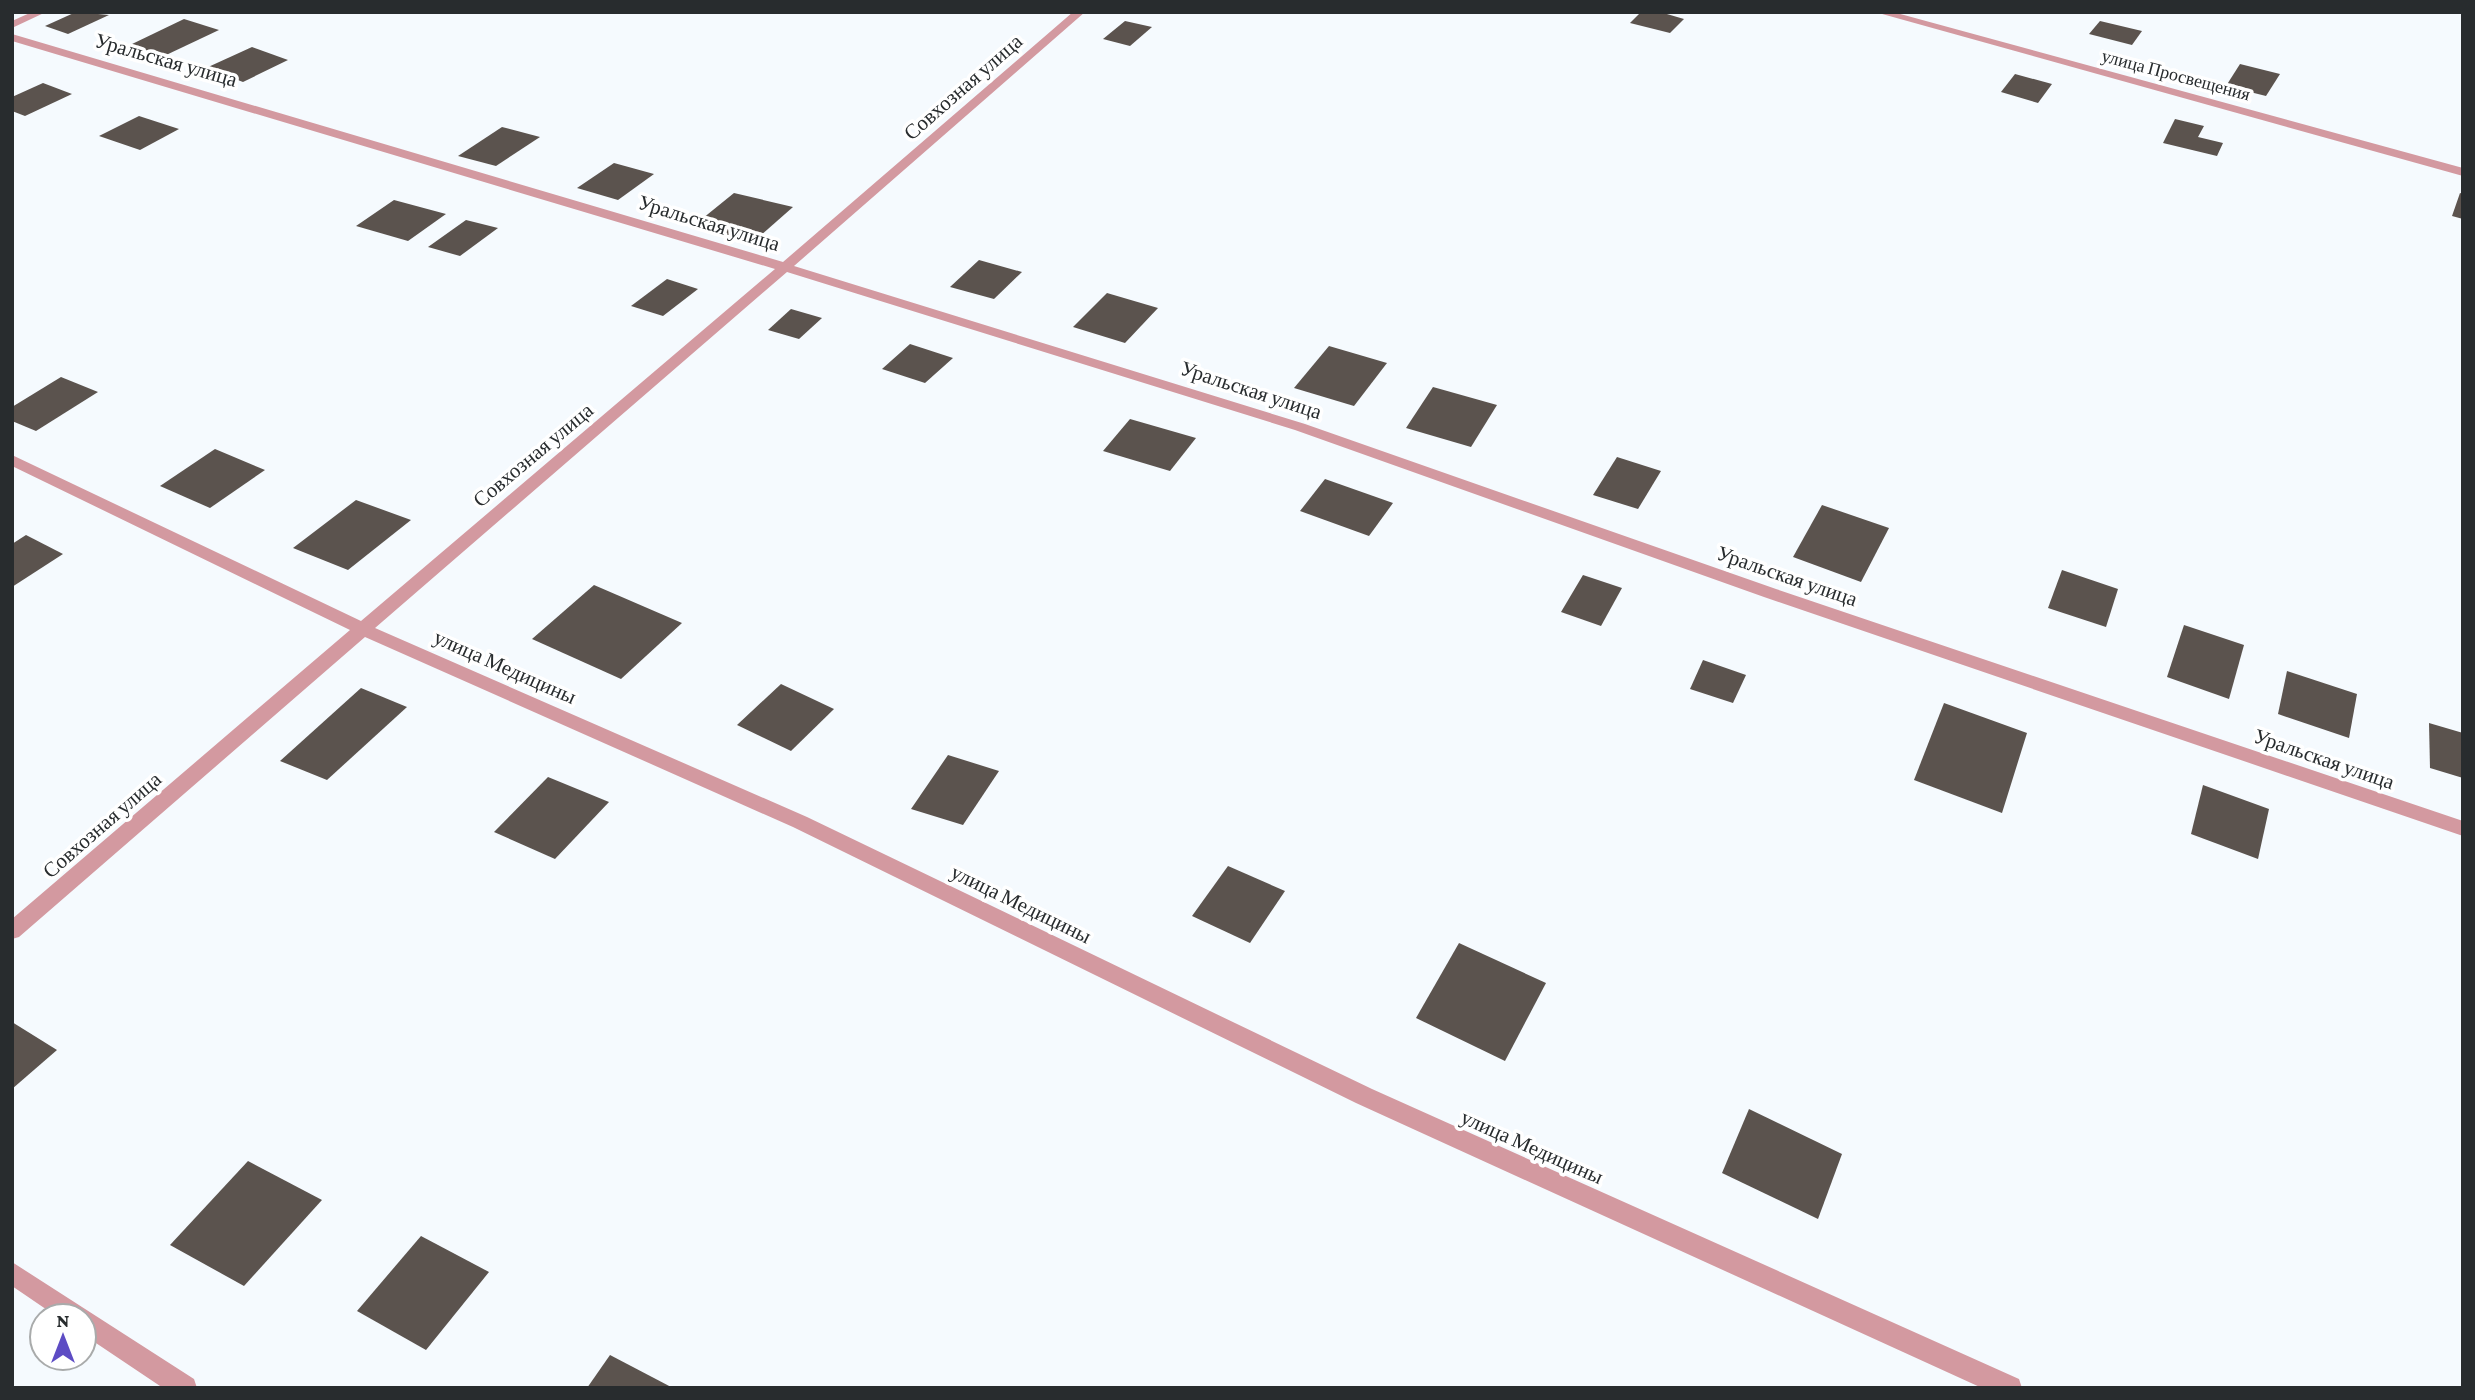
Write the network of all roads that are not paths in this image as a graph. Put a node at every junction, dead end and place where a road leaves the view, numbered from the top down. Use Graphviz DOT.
graph roads {
  1 [pos="41,12"];
  2 [pos="1080,12"];
  3 [pos="1880,12"];
  4 [pos="12,25"];
  5 [pos="12,37"];
  6 [pos="2463,172"];
  7 [pos="787,268"];
  8 [pos="12,460"];
  9 [pos="360,628"];
  10 [pos="2463,829"];
  11 [pos="12,931"];
  12 [pos="12,1273"];
  13 [pos="55,1302"];
  14 [pos="98,1330"];
  15 [pos="185,1388"];
  16 [pos="2010,1388"];
  1 -- 4 [label="street"];
  2 -- 7 [label="street, Совхозная улица"];
  3 -- 6 [label="street, улица Просвещения"];
  5 -- 7 [label="street, Уральская улица"];
  7 -- 9 [label="street, Совхозная улица"];
  7 -- 10 [label="street, Уральская улица"];
  8 -- 9 [label="street, улица Медицины"];
  9 -- 11 [label="street, Совхозная улица"];
  9 -- 16 [label="street, улица Медицины"];
  12 -- 13 [label="street"];
  14 -- 15 [label="street"];
}
